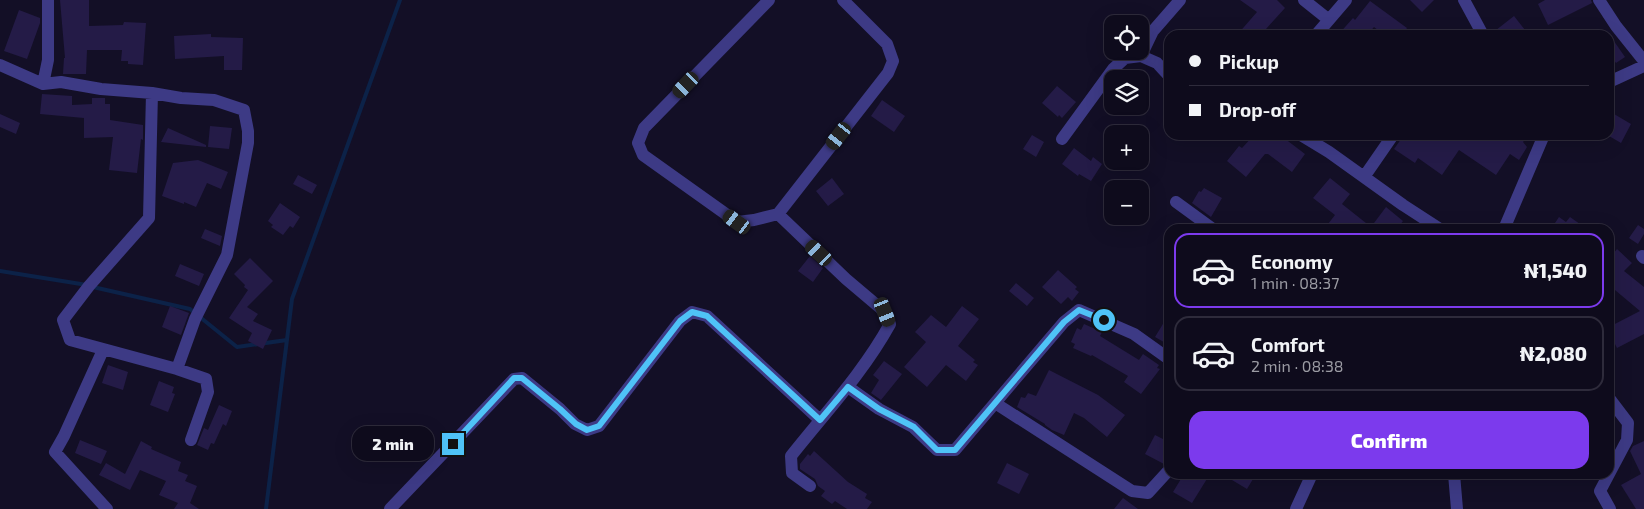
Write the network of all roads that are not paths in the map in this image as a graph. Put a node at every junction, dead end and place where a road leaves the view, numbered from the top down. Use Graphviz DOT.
graph roads {
  1 [pos="48,0"];
  2 [pos="769,0"];
  3 [pos="843,0"];
  4 [pos="1180,0"];
  5 [pos="1304,0"];
  6 [pos="1346,0"];
  7 [pos="1464,0"];
  8 [pos="1599,0"];
  9 [pos="1329,20"];
  10 [pos="1320,30"];
  11 [pos="1478,30"];
  12 [pos="1149,39"];
  13 [pos="1122,60"];
  14 [pos="1149,60"];
  15 [pos="1644,61"];
  16 [pos="0,65"];
  17 [pos="1644,66"];
  18 [pos="1164,71"];
  19 [pos="1614,80"];
  20 [pos="43,84"];
  21 [pos="152,92"];
  22 [pos="1062,139"];
  23 [pos="1309,140"];
  24 [pos="1390,140"];
  25 [pos="1542,140"];
  26 [pos="1364,177"];
  27 [pos="1176,202"];
  28 [pos="778,214"];
  29 [pos="1206,224"];
  30 [pos="1433,224"];
  31 [pos="1506,224"];
  32 [pos="103,350"];
  33 [pos="1164,355"];
  34 [pos="177,369"];
  35 [pos="848,387"];
  36 [pos="995,403"];
  37 [pos="1614,405"];
  38 [pos="820,420"];
  39 [pos="191,440"];
  40 [pos="1614,467"];
  41 [pos="1164,475"];
  42 [pos="1310,479"];
  43 [pos="1454,479"];
  44 [pos="1607,479"];
  45 [pos="810,486"];
  46 [pos="107,509"];
  47 [pos="390,509"];
  48 [pos="1296,509"];
  49 [pos="1457,509"];
  50 [pos="1610,509"];
  1 -- 20 [label="street"];
  2 -- 28 [label="street"];
  3 -- 28 [label="street"];
  4 -- 12 [label="street"];
  5 -- 9 [label="street"];
  6 -- 9 [label="street"];
  7 -- 11 [label="street"];
  8 -- 15 [label="street"];
  9 -- 10 [label="street"];
  13 -- 22 [label="street"];
  14 -- 18 [label="street"];
  16 -- 20 [label="street"];
  17 -- 19 [label="street"];
  20 -- 21 [label="street"];
  21 -- 32 [label="street"];
  21 -- 34 [label="street"];
  23 -- 26 [label="street"];
  24 -- 26 [label="street"];
  25 -- 31 [label="street"];
  26 -- 30 [label="street"];
  27 -- 29 [label="street"];
  28 -- 35 [label="street"];
  32 -- 34 [label="street"];
  32 -- 46 [label="street"];
  33 -- 36 [label="street"];
  34 -- 39 [label="street"];
  35 -- 36 [label="street"];
  35 -- 38 [label="street"];
  36 -- 41 [label="street"];
  37 -- 40 [label="street"];
  38 -- 45 [label="street"];
  38 -- 47 [label="street"];
  42 -- 48 [label="street"];
  43 -- 49 [label="street"];
  44 -- 50 [label="street"];
}
